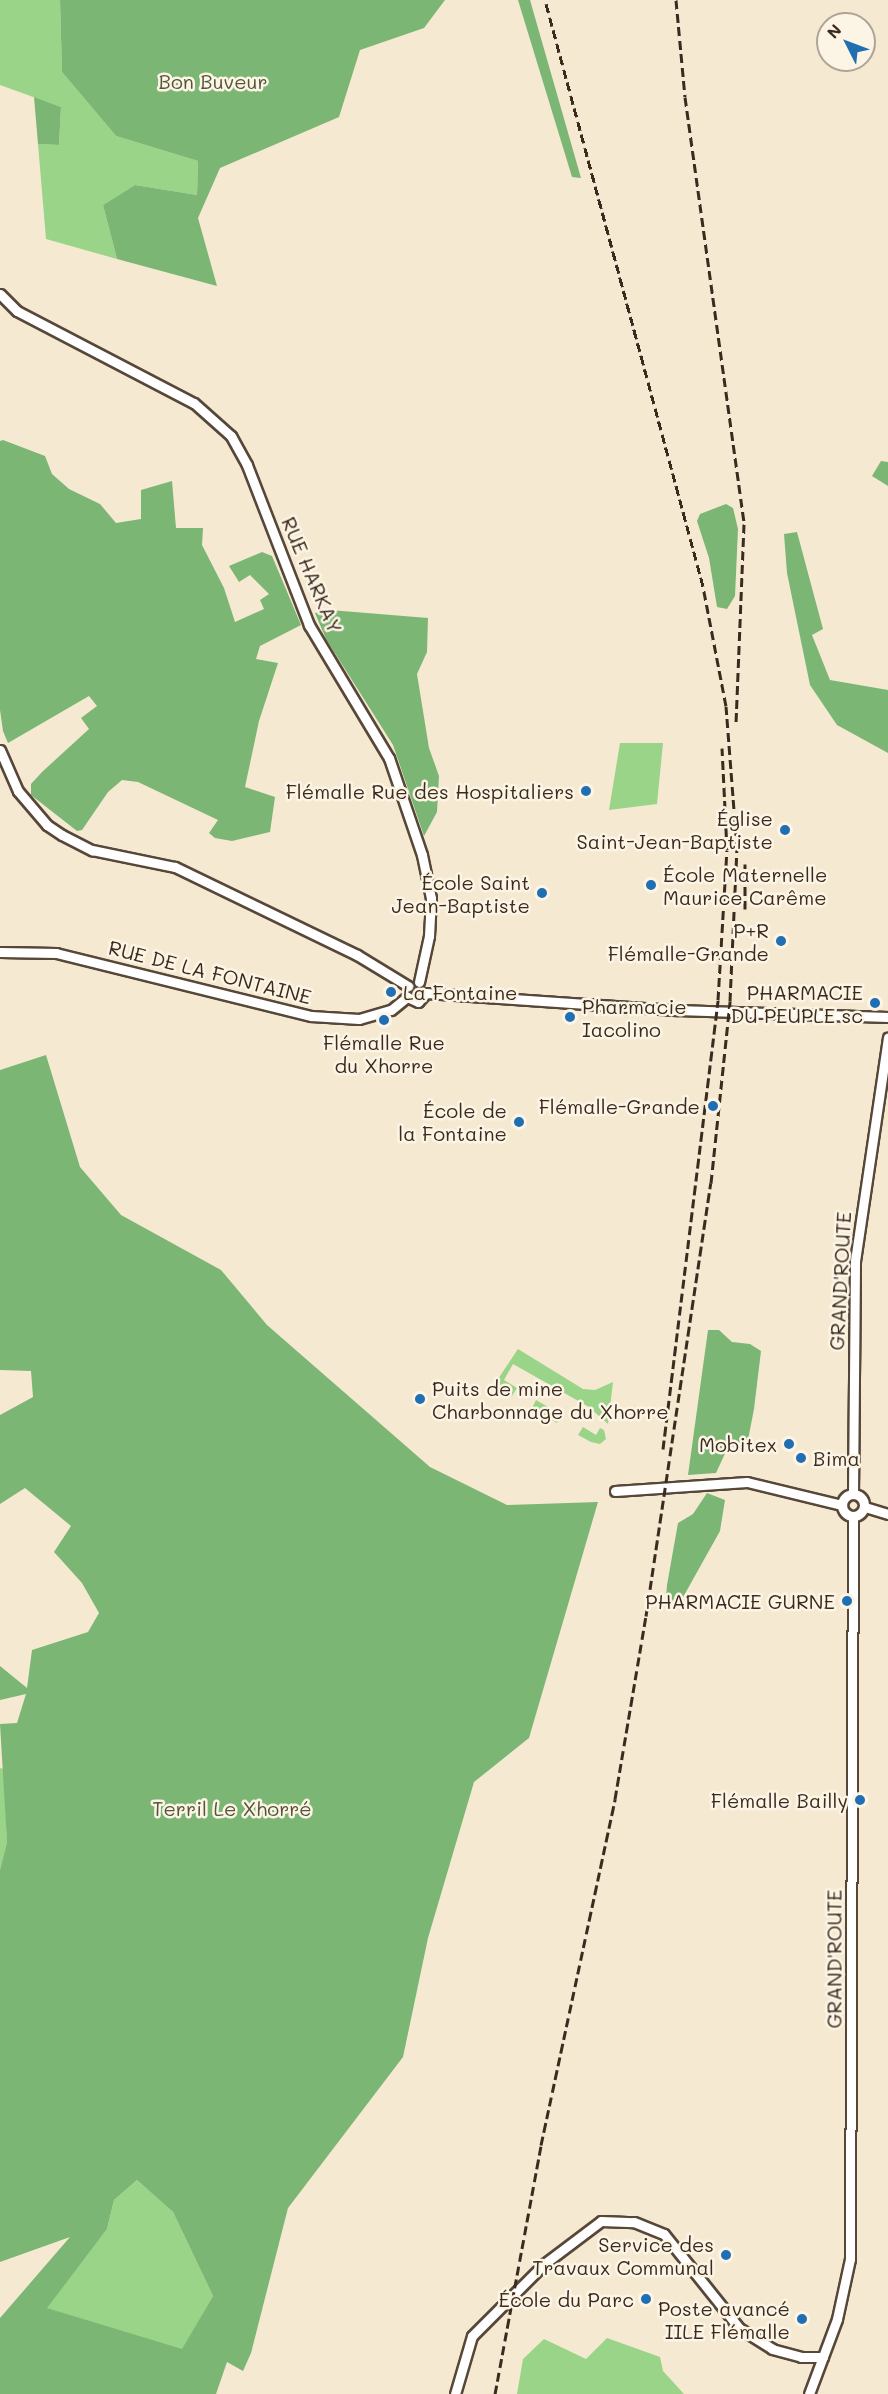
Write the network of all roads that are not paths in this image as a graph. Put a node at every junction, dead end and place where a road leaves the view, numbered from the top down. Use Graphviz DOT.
graph roads {
  1 [pos="0,294"];
  2 [pos="0,750"];
  3 [pos="0,952"];
  4 [pos="419,982"];
  5 [pos="408,986"];
  6 [pos="426,993"];
  7 [pos="407,997"];
  8 [pos="888,1017"];
  9 [pos="888,1037"];
  10 [pos="615,1491"];
  11 [pos="853,1493"];
  12 [pos="842,1505"];
  13 [pos="865,1507"];
  14 [pos="888,1514"];
  15 [pos="853,1517"];
  16 [pos="823,2357"];
  17 [pos="455,2394"];
  18 [pos="809,2394"];
  1 -- 4 [label="street, RUE HARKAY"];
  2 -- 5 [label="street"];
  3 -- 7 [label="street, RUE DE LA FONTAINE"];
  4 -- 5 [label="street"];
  4 -- 6 [label="street"];
  5 -- 7 [label="street"];
  6 -- 7 [label="street"];
  6 -- 8 [label="street"];
  9 -- 11 [label="street, GRAND'ROUTE"];
  10 -- 12 [label="street"];
  11 -- 12 [label="street"];
  11 -- 13 [label="street"];
  12 -- 15 [label="street"];
  13 -- 14 [label="street"];
  13 -- 15 [label="street"];
  15 -- 16 [label="street, GRAND'ROUTE"];
  16 -- 17 [label="street"];
  16 -- 18 [label="street, GRAND'ROUTE"];
}
